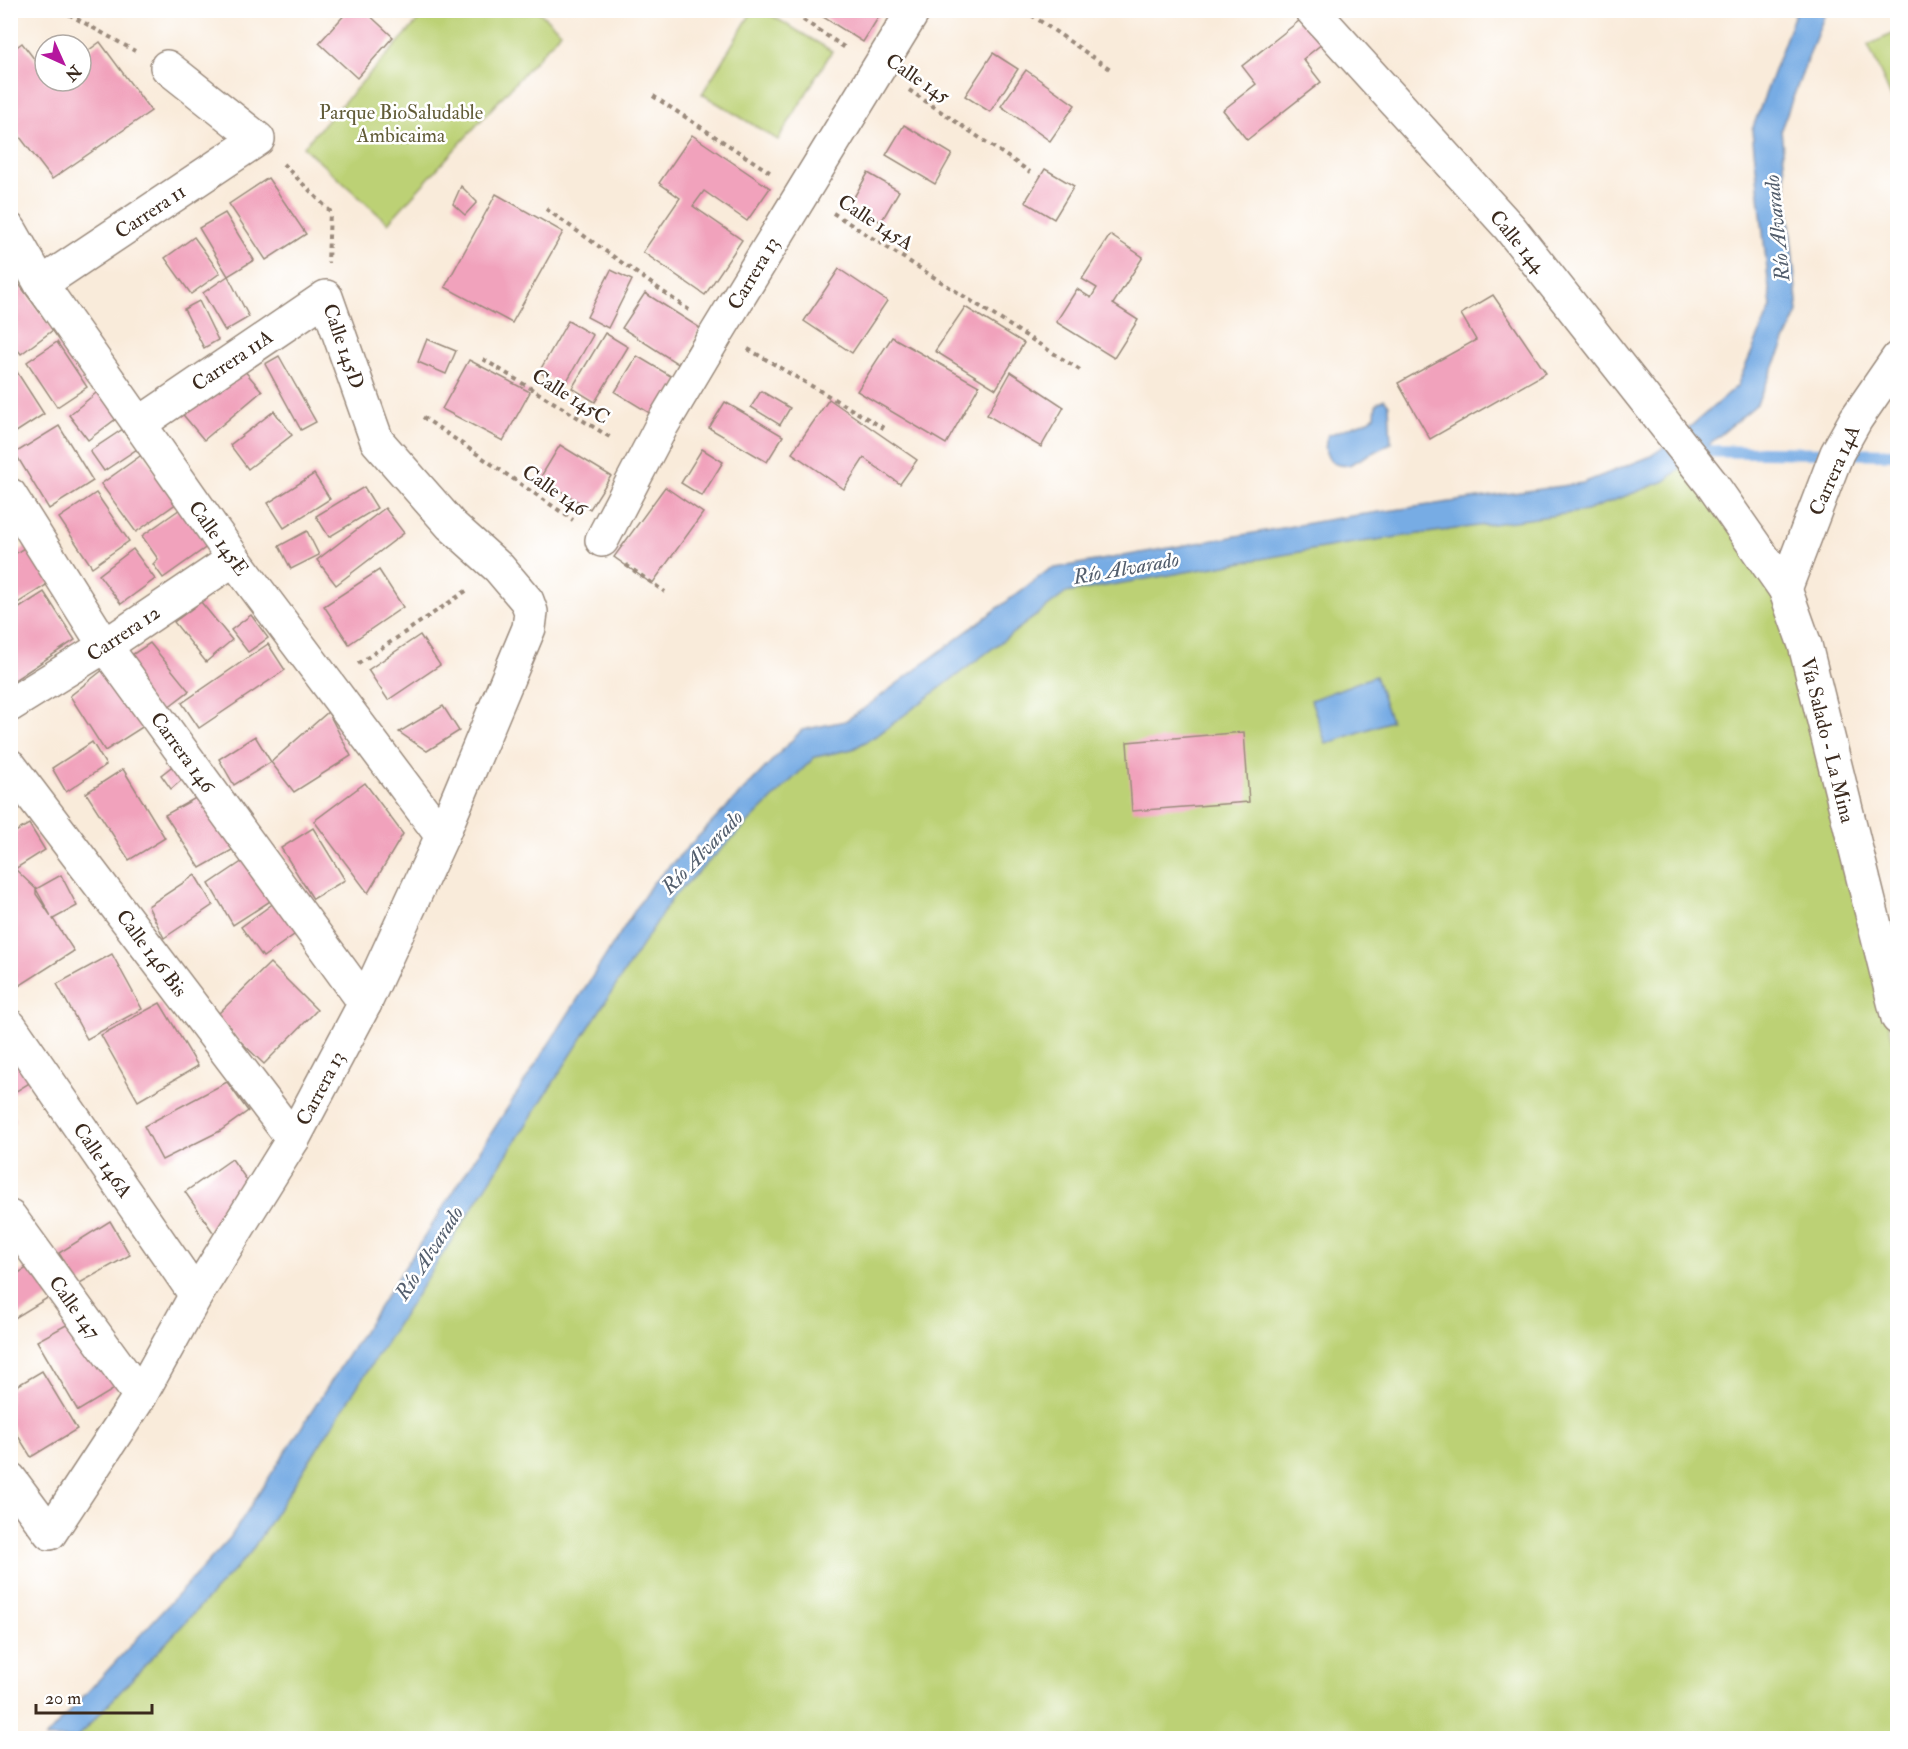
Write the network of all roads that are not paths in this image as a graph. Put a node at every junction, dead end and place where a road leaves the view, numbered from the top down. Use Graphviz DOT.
graph roads {
  1 [pos="914,10"];
  2 [pos="1312,10"];
  3 [pos="167,68"];
  4 [pos="10,230"];
  5 [pos="41,284"];
  6 [pos="326,297"];
  7 [pos="1898,358"];
  8 [pos="1898,395"];
  9 [pos="1856,419"];
  10 [pos="139,424"];
  11 [pos="1713,487"];
  12 [pos="10,495"];
  13 [pos="602,540"];
  14 [pos="234,559"];
  15 [pos="1785,589"];
  16 [pos="531,612"];
  17 [pos="105,646"];
  18 [pos="10,705"];
  19 [pos="10,766"];
  20 [pos="442,837"];
  21 [pos="365,1002"];
  22 [pos="1898,1018"];
  23 [pos="10,1026"];
  24 [pos="293,1139"];
  25 [pos="10,1217"];
  26 [pos="196,1295"];
  27 [pos="140,1396"];
  28 [pos="10,1479"];
  1 -- 13 [label="street, Carrera 13"];
  2 -- 11 [label="street, Calle 144"];
  3 -- 5 [label="street, Carrera 11"];
  4 -- 5 [label="street, Calle 145E"];
  5 -- 10 [label="street, Calle 145E"];
  6 -- 10 [label="street, Carrera 11A"];
  6 -- 16 [label="street, Calle 145D"];
  7 -- 9 [label="street, Carrera 14A"];
  8 -- 9 [label="street"];
  9 -- 15 [label="street, Carrera 14A"];
  10 -- 14 [label="street, Calle 145E"];
  11 -- 15 [label="street, Vía Salado - La Mina"];
  12 -- 17 [label="street, Carrera 146"];
  14 -- 17 [label="street, Carrera 12"];
  14 -- 20 [label="street, Calle 145E"];
  15 -- 22 [label="street, Vía Salado - La Mina"];
  16 -- 20 [label="street, Carrera 13"];
  17 -- 18 [label="street, Carrera 12"];
  17 -- 21 [label="street, Carrera 146"];
  19 -- 24 [label="street, Calle 146 Bis"];
  20 -- 21 [label="street, Carrera 13"];
  21 -- 24 [label="street, Carrera 13"];
  23 -- 26 [label="street, Calle 146A"];
  24 -- 26 [label="street, Carrera 13"];
  25 -- 27 [label="street, Calle 147"];
  26 -- 27 [label="street, Carrera 13"];
  27 -- 28 [label="street, Carrera 13"];
}
